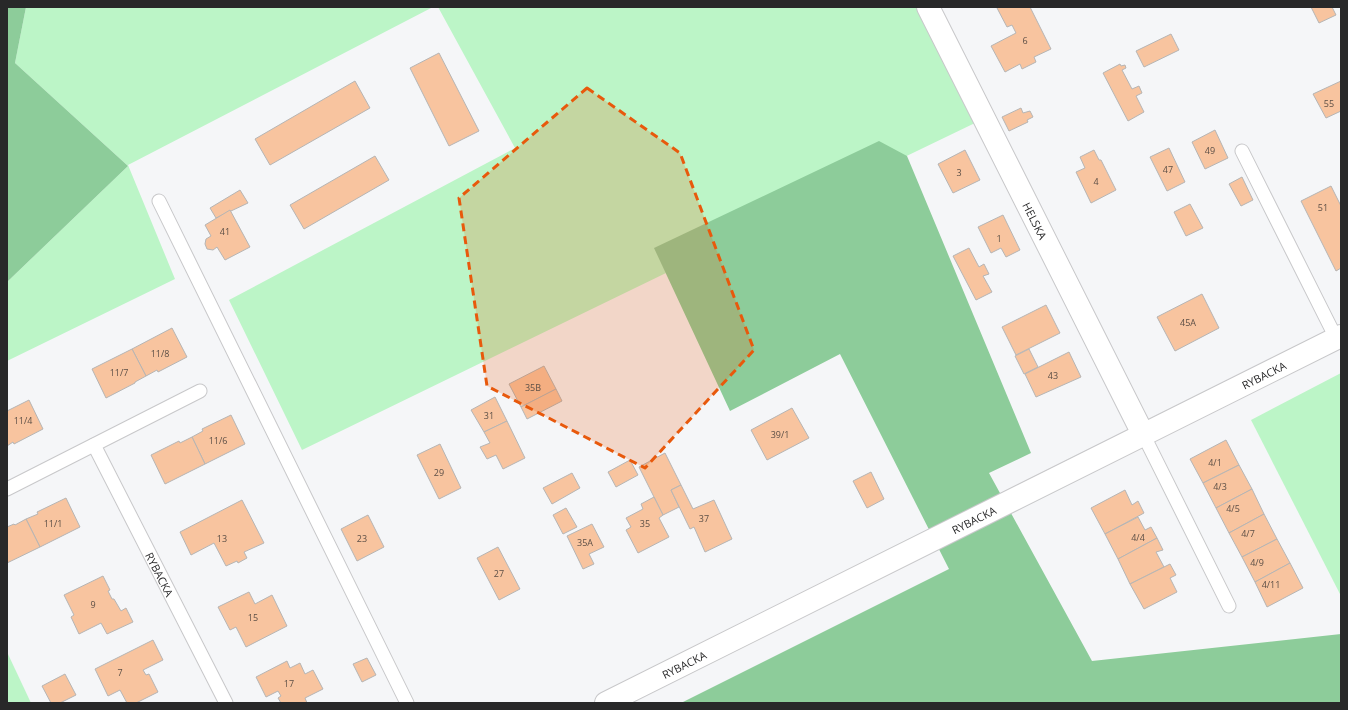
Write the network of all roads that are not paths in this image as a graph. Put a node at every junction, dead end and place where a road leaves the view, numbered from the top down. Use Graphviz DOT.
graph roads {
  1 [pos="928,7"];
  2 [pos="1242,151"];
  3 [pos="159,201"];
  4 [pos="1338,337"];
  5 [pos="200,391"];
  6 [pos="1143,434"];
  7 [pos="94,445"];
  8 [pos="7,489"];
  9 [pos="1229,606"];
  10 [pos="226,703"];
  11 [pos="406,703"];
  12 [pos="606,703"];
  1 -- 6 [label="street, HELSKA"];
  2 -- 4 [label="lane"];
  3 -- 11 [label="lane"];
  4 -- 6 [label="street, RYBACKA"];
  5 -- 7 [label="lane"];
  6 -- 9 [label="lane"];
  6 -- 12 [label="street, RYBACKA"];
  7 -- 8 [label="lane"];
  7 -- 10 [label="lane, RYBACKA"];
}
